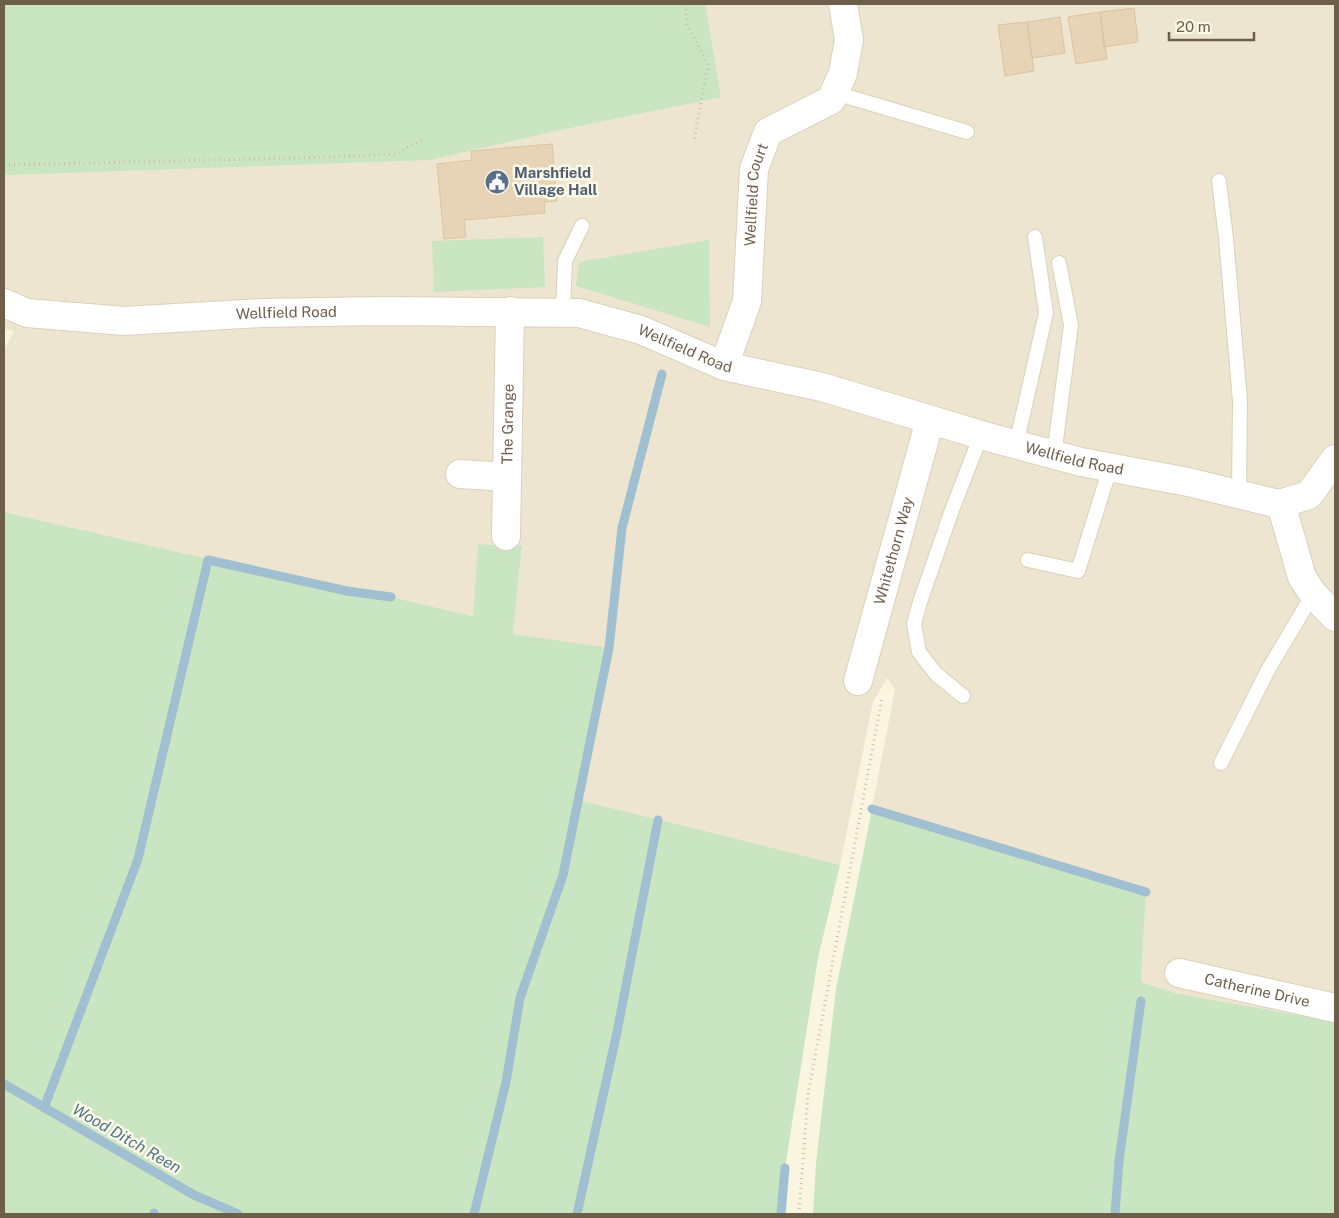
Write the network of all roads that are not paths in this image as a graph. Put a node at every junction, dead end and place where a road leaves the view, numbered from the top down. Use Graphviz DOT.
graph roads {
  1 [pos="844,4"];
  2 [pos="835,92"];
  3 [pos="967,132"];
  4 [pos="1219,181"];
  5 [pos="582,226"];
  6 [pos="1035,237"];
  7 [pos="1059,263"];
  8 [pos="4,303"];
  9 [pos="510,311"];
  10 [pos="563,313"];
  11 [pos="724,366"];
  12 [pos="930,420"];
  13 [pos="981,435"];
  14 [pos="1016,445"];
  15 [pos="1054,455"];
  16 [pos="1335,459"];
  17 [pos="1110,468"];
  18 [pos="460,474"];
  19 [pos="507,477"];
  20 [pos="1239,494"];
  21 [pos="1281,504"];
  22 [pos="506,536"];
  23 [pos="1028,560"];
  24 [pos="1313,594"];
  25 [pos="1335,617"];
  26 [pos="858,681"];
  27 [pos="963,696"];
  28 [pos="1221,763"];
  29 [pos="1179,973"];
  30 [pos="1335,1008"];
  1 -- 2 [label="street, Wellfield Court"];
  2 -- 3 [label="lane"];
  2 -- 11 [label="street, Wellfield Court"];
  4 -- 20 [label="lane"];
  5 -- 10 [label="lane"];
  6 -- 14 [label="lane"];
  7 -- 15 [label="lane"];
  8 -- 9 [label="street, Wellfield Road"];
  9 -- 10 [label="street, Wellfield Road"];
  9 -- 19 [label="street, The Grange"];
  10 -- 11 [label="street, Wellfield Road"];
  11 -- 12 [label="street, Wellfield Road"];
  12 -- 13 [label="street, Wellfield Road"];
  12 -- 26 [label="street, Whitethorn Way"];
  13 -- 14 [label="street, Wellfield Road"];
  13 -- 27 [label="lane"];
  14 -- 15 [label="street, Wellfield Road"];
  15 -- 17 [label="street, Wellfield Road"];
  16 -- 21 [label="street"];
  17 -- 20 [label="street, Wellfield Road"];
  17 -- 23 [label="lane"];
  18 -- 19 [label="street"];
  19 -- 22 [label="street, The Grange"];
  20 -- 21 [label="street, Wellfield Road"];
  21 -- 24 [label="street"];
  24 -- 25 [label="street"];
  24 -- 28 [label="lane"];
  29 -- 30 [label="street, Catherine Drive"];
}
